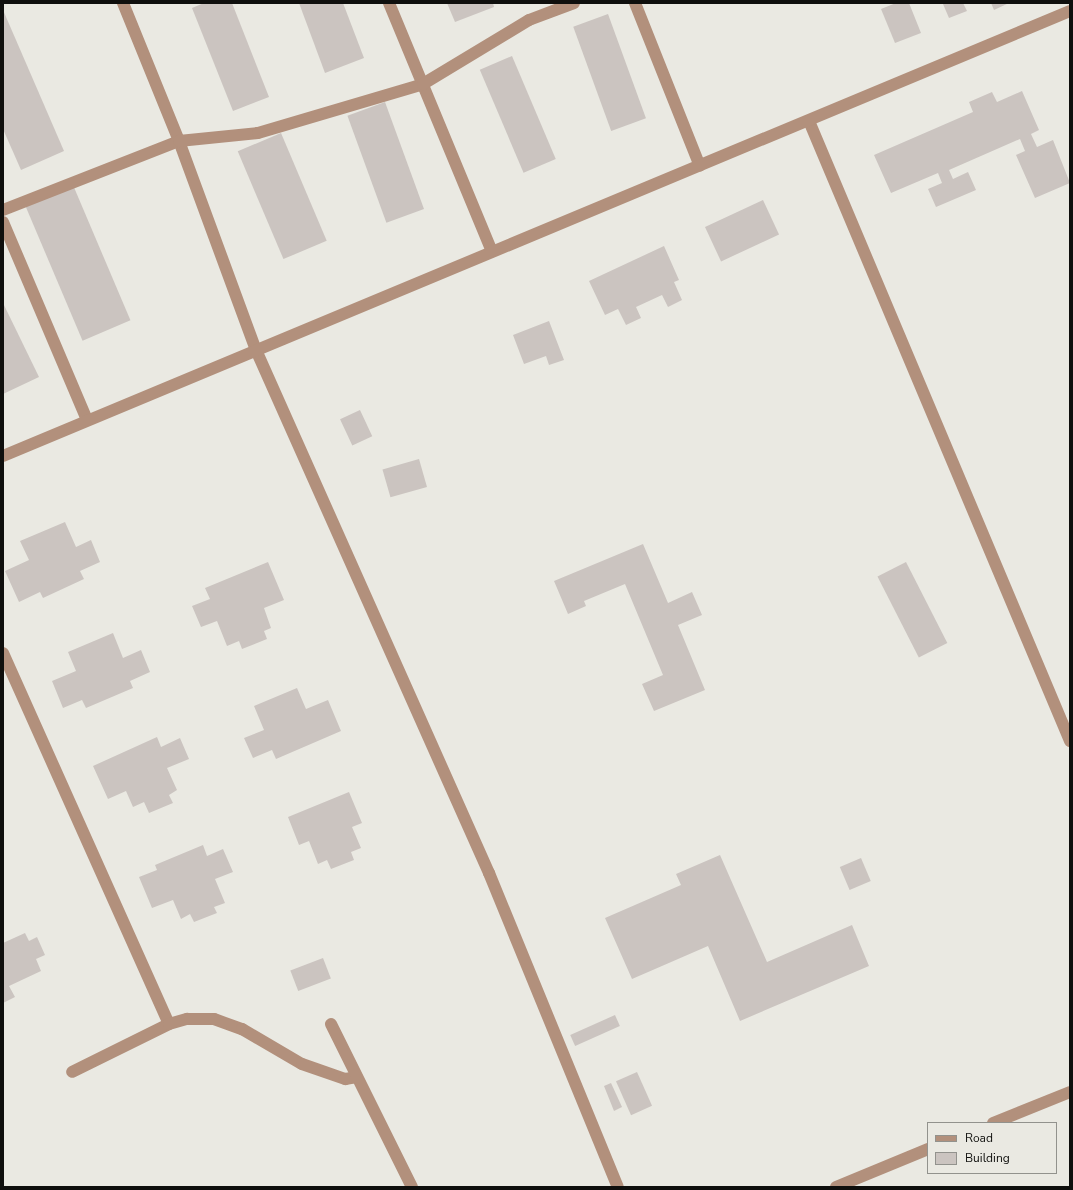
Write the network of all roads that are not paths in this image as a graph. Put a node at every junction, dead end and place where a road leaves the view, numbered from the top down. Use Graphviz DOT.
graph roads {
  1 [pos="122,3"];
  2 [pos="389,3"];
  3 [pos="574,3"];
  4 [pos="634,3"];
  5 [pos="1070,11"];
  6 [pos="423,84"];
  7 [pos="809,121"];
  8 [pos="179,141"];
  9 [pos="700,166"];
  10 [pos="3,210"];
  11 [pos="3,222"];
  12 [pos="492,252"];
  13 [pos="256,350"];
  14 [pos="87,420"];
  15 [pos="3,456"];
  16 [pos="3,653"];
  17 [pos="1070,741"];
  18 [pos="169,1024"];
  19 [pos="331,1024"];
  20 [pos="72,1072"];
  21 [pos="357,1077"];
  22 [pos="1070,1092"];
  23 [pos="995,1122"];
  24 [pos="927,1149"];
  25 [pos="412,1187"];
  26 [pos="618,1187"];
  27 [pos="836,1187"];
  1 -- 8 [label="street"];
  2 -- 6 [label="street"];
  3 -- 6 [label="street"];
  4 -- 9 [label="street"];
  5 -- 7 [label="street"];
  6 -- 8 [label="street"];
  6 -- 12 [label="street"];
  7 -- 9 [label="street"];
  7 -- 17 [label="street"];
  8 -- 10 [label="street"];
  8 -- 13 [label="street"];
  9 -- 12 [label="street"];
  11 -- 14 [label="street"];
  12 -- 13 [label="street"];
  13 -- 14 [label="street"];
  13 -- 26 [label="street"];
  14 -- 15 [label="street"];
  16 -- 18 [label="street"];
  18 -- 20 [label="street"];
  18 -- 21 [label="street"];
  19 -- 21 [label="street"];
  21 -- 25 [label="street"];
  22 -- 23 [label="street"];
  24 -- 27 [label="street"];
}
